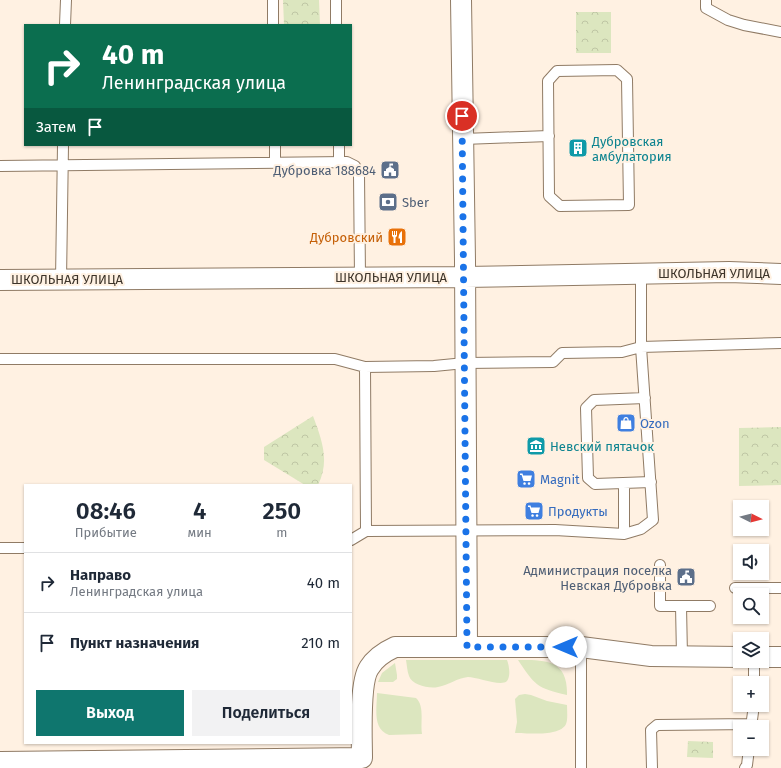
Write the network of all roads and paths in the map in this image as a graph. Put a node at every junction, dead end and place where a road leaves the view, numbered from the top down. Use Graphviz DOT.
graph roads {
  1 [pos="66,0"];
  2 [pos="273,0"];
  3 [pos="336,0"];
  4 [pos="461,0"];
  5 [pos="706,0"];
  6 [pos="65,24"];
  7 [pos="273,24"];
  8 [pos="336,24"];
  9 [pos="781,32"];
  10 [pos="549,136"];
  11 [pos="463,139"];
  12 [pos="63,146"];
  13 [pos="275,146"];
  14 [pos="338,146"];
  15 [pos="339,162"];
  16 [pos="275,163"];
  17 [pos="63,165"];
  18 [pos="0,166"];
  19 [pos="641,273"];
  20 [pos="781,274"];
  21 [pos="360,277"];
  22 [pos="465,277"];
  23 [pos="0,280"];
  24 [pos="61,280"];
  25 [pos="781,344"];
  26 [pos="641,347"];
  27 [pos="0,359"];
  28 [pos="465,363"];
  29 [pos="365,366"];
  30 [pos="645,398"];
  31 [pos="624,482"];
  32 [pos="651,482"];
  33 [pos="466,530"];
  34 [pos="366,531"];
  35 [pos="624,534"];
  36 [pos="352,539"];
  37 [pos="0,548"];
  38 [pos="24,548"];
  39 [pos="660,565"];
  40 [pos="769,588"];
  41 [pos="781,588"];
  42 [pos="681,606"];
  43 [pos="710,606"];
  44 [pos="467,647"];
  45 [pos="581,647"];
  46 [pos="682,656"];
  47 [pos="733,657"];
  48 [pos="769,657"];
  49 [pos="781,657"];
  50 [pos="733,725"];
  51 [pos="748,756"];
  52 [pos="0,762"];
  53 [pos="335,763"];
  54 [pos="82,765"];
  55 [pos="581,768"];
  56 [pos="652,768"];
  57 [pos="745,768"];
  1 -- 6 [label="lane"];
  2 -- 7 [label="lane"];
  3 -- 8 [label="lane"];
  4 -- 11 [label="street"];
  5 -- 9 [label="lane"];
  10 -- 10 [label="lane"];
  10 -- 11 [label="lane"];
  11 -- 22 [label="street"];
  12 -- 17 [label="lane"];
  13 -- 16 [label="lane"];
  14 -- 15 [label="lane"];
  15 -- 16 [label="lane"];
  15 -- 21 [label="lane"];
  16 -- 17 [label="lane"];
  17 -- 18 [label="lane"];
  17 -- 24 [label="lane"];
  19 -- 20 [label="street, ШКОЛЬНАЯ УЛИЦА"];
  19 -- 22 [label="street, ШКОЛЬНАЯ УЛИЦА"];
  19 -- 26 [label="lane"];
  21 -- 22 [label="street, ШКОЛЬНАЯ УЛИЦА"];
  21 -- 24 [label="street, ШКОЛЬНАЯ УЛИЦА"];
  22 -- 28 [label="street"];
  23 -- 24 [label="street, ШКОЛЬНАЯ УЛИЦА"];
  25 -- 26 [label="lane"];
  26 -- 28 [label="lane"];
  26 -- 30 [label="lane"];
  27 -- 29 [label="lane"];
  28 -- 29 [label="lane"];
  28 -- 33 [label="street"];
  29 -- 34 [label="lane"];
  30 -- 31 [label="lane"];
  30 -- 32 [label="lane"];
  31 -- 32 [label="lane"];
  31 -- 35 [label="lane"];
  32 -- 35 [label="lane"];
  33 -- 34 [label="lane"];
  33 -- 35 [label="lane"];
  33 -- 44 [label="street"];
  34 -- 36 [label="lane"];
  37 -- 38 [label="lane"];
  39 -- 42 [label="lane"];
  40 -- 41 [label="lane"];
  42 -- 43 [label="lane"];
  42 -- 46 [label="lane"];
  44 -- 45 [label="street"];
  44 -- 53 [label="street"];
  45 -- 46 [label="street"];
  45 -- 55 [label="lane"];
  46 -- 47 [label="street"];
  48 -- 49 [label="street"];
  50 -- 56 [label="lane"];
  51 -- 57 [label="lane"];
  52 -- 54 [label="street"];
  53 -- 54 [label="street"];
}
